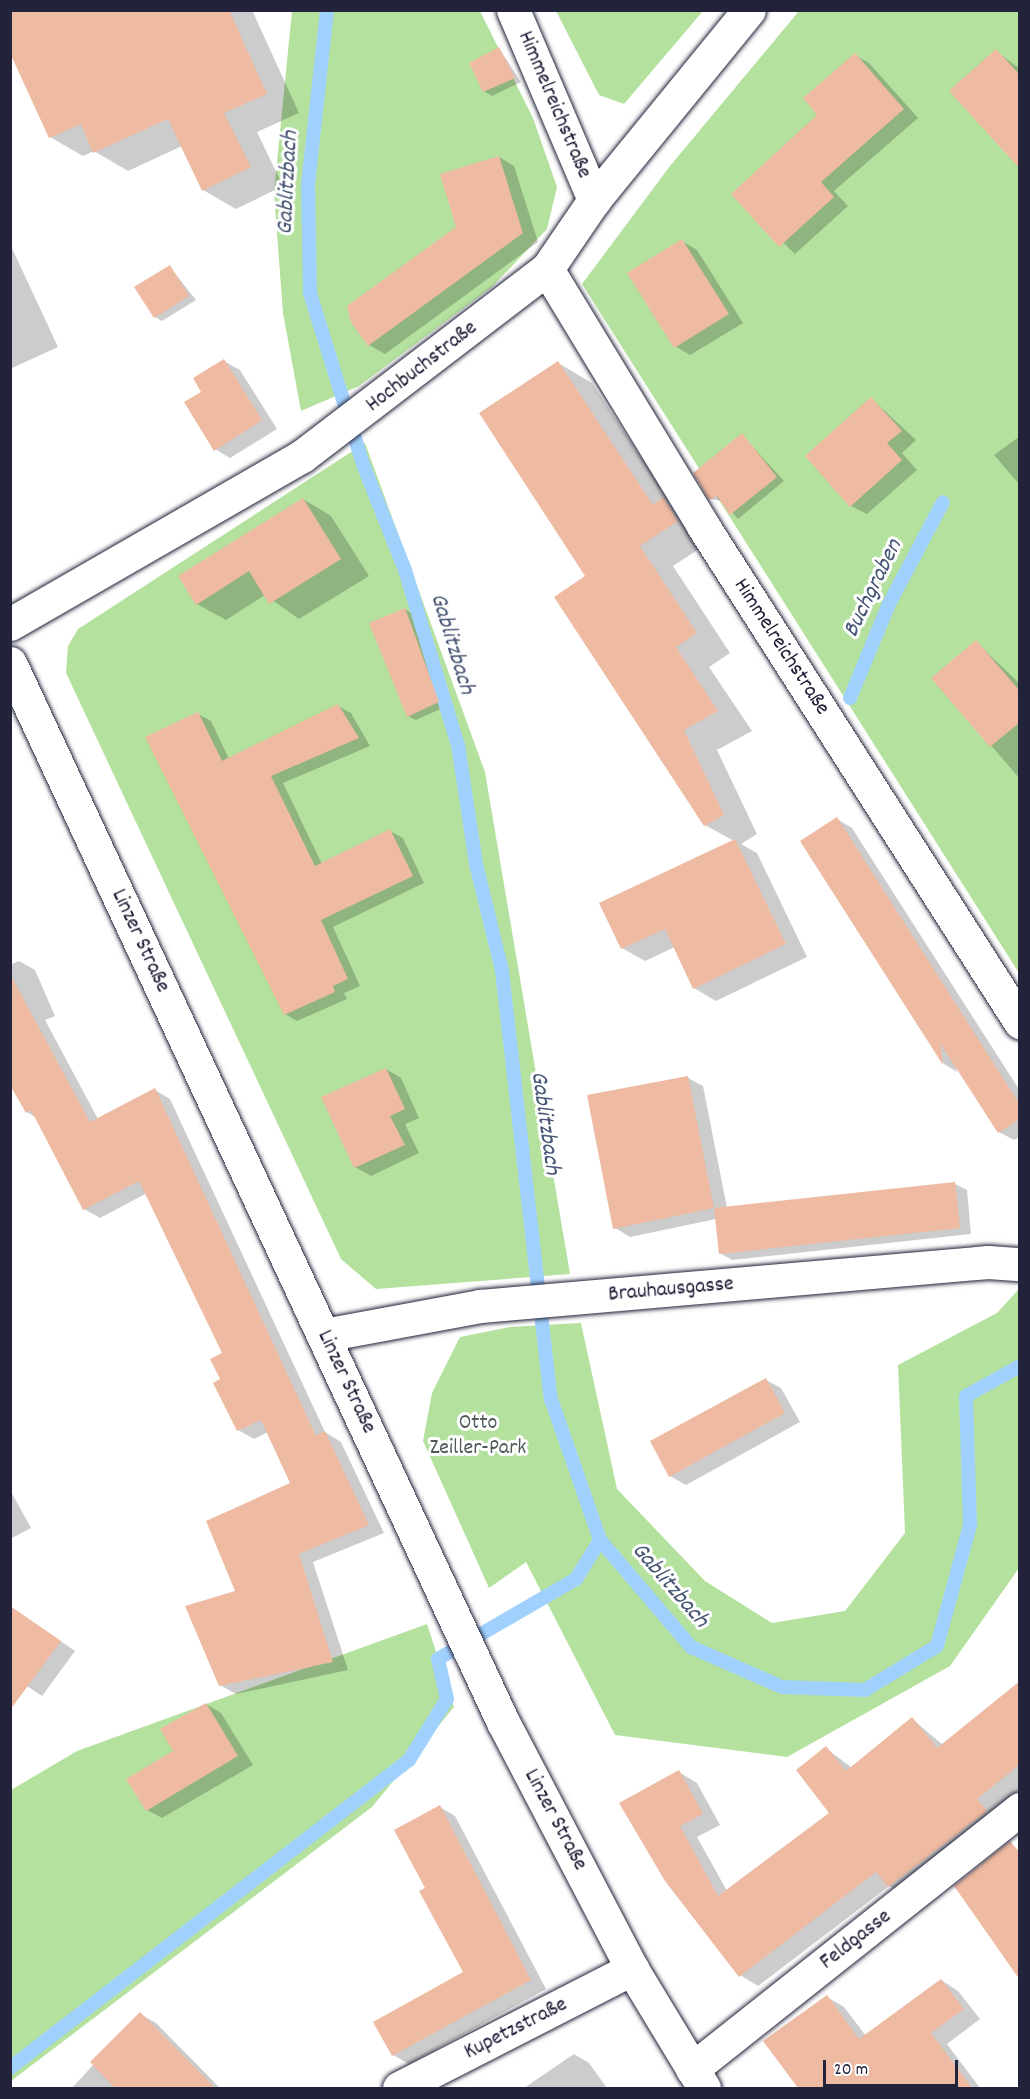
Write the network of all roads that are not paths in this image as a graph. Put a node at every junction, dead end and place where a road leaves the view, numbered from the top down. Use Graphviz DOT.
graph roads {
  1 [pos="513,10"];
  2 [pos="749,10"];
  3 [pos="594,200"];
  4 [pos="547,269"];
  5 [pos="10,624"];
  6 [pos="10,663"];
  7 [pos="1020,1022"];
  8 [pos="1020,1264"];
  9 [pos="324,1335"];
  10 [pos="1020,1809"];
  11 [pos="632,1969"];
  12 [pos="698,2079"];
  13 [pos="399,2088"];
  1 -- 3 [label="street, Himmelreichstraße"];
  2 -- 3 [label="street, Hochbuchstraße"];
  3 -- 4 [label="street, Hochbuchstraße"];
  4 -- 5 [label="street, Hochbuchstraße"];
  4 -- 7 [label="street, Himmelreichstraße"];
  6 -- 9 [label="street, Linzer Straße"];
  8 -- 9 [label="street, Brauhausgasse"];
  9 -- 11 [label="street, Linzer Straße"];
  10 -- 12 [label="street, Feldgasse"];
  11 -- 12 [label="street, Linzer Straße"];
  11 -- 13 [label="street, Kupetzstraße"];
}
